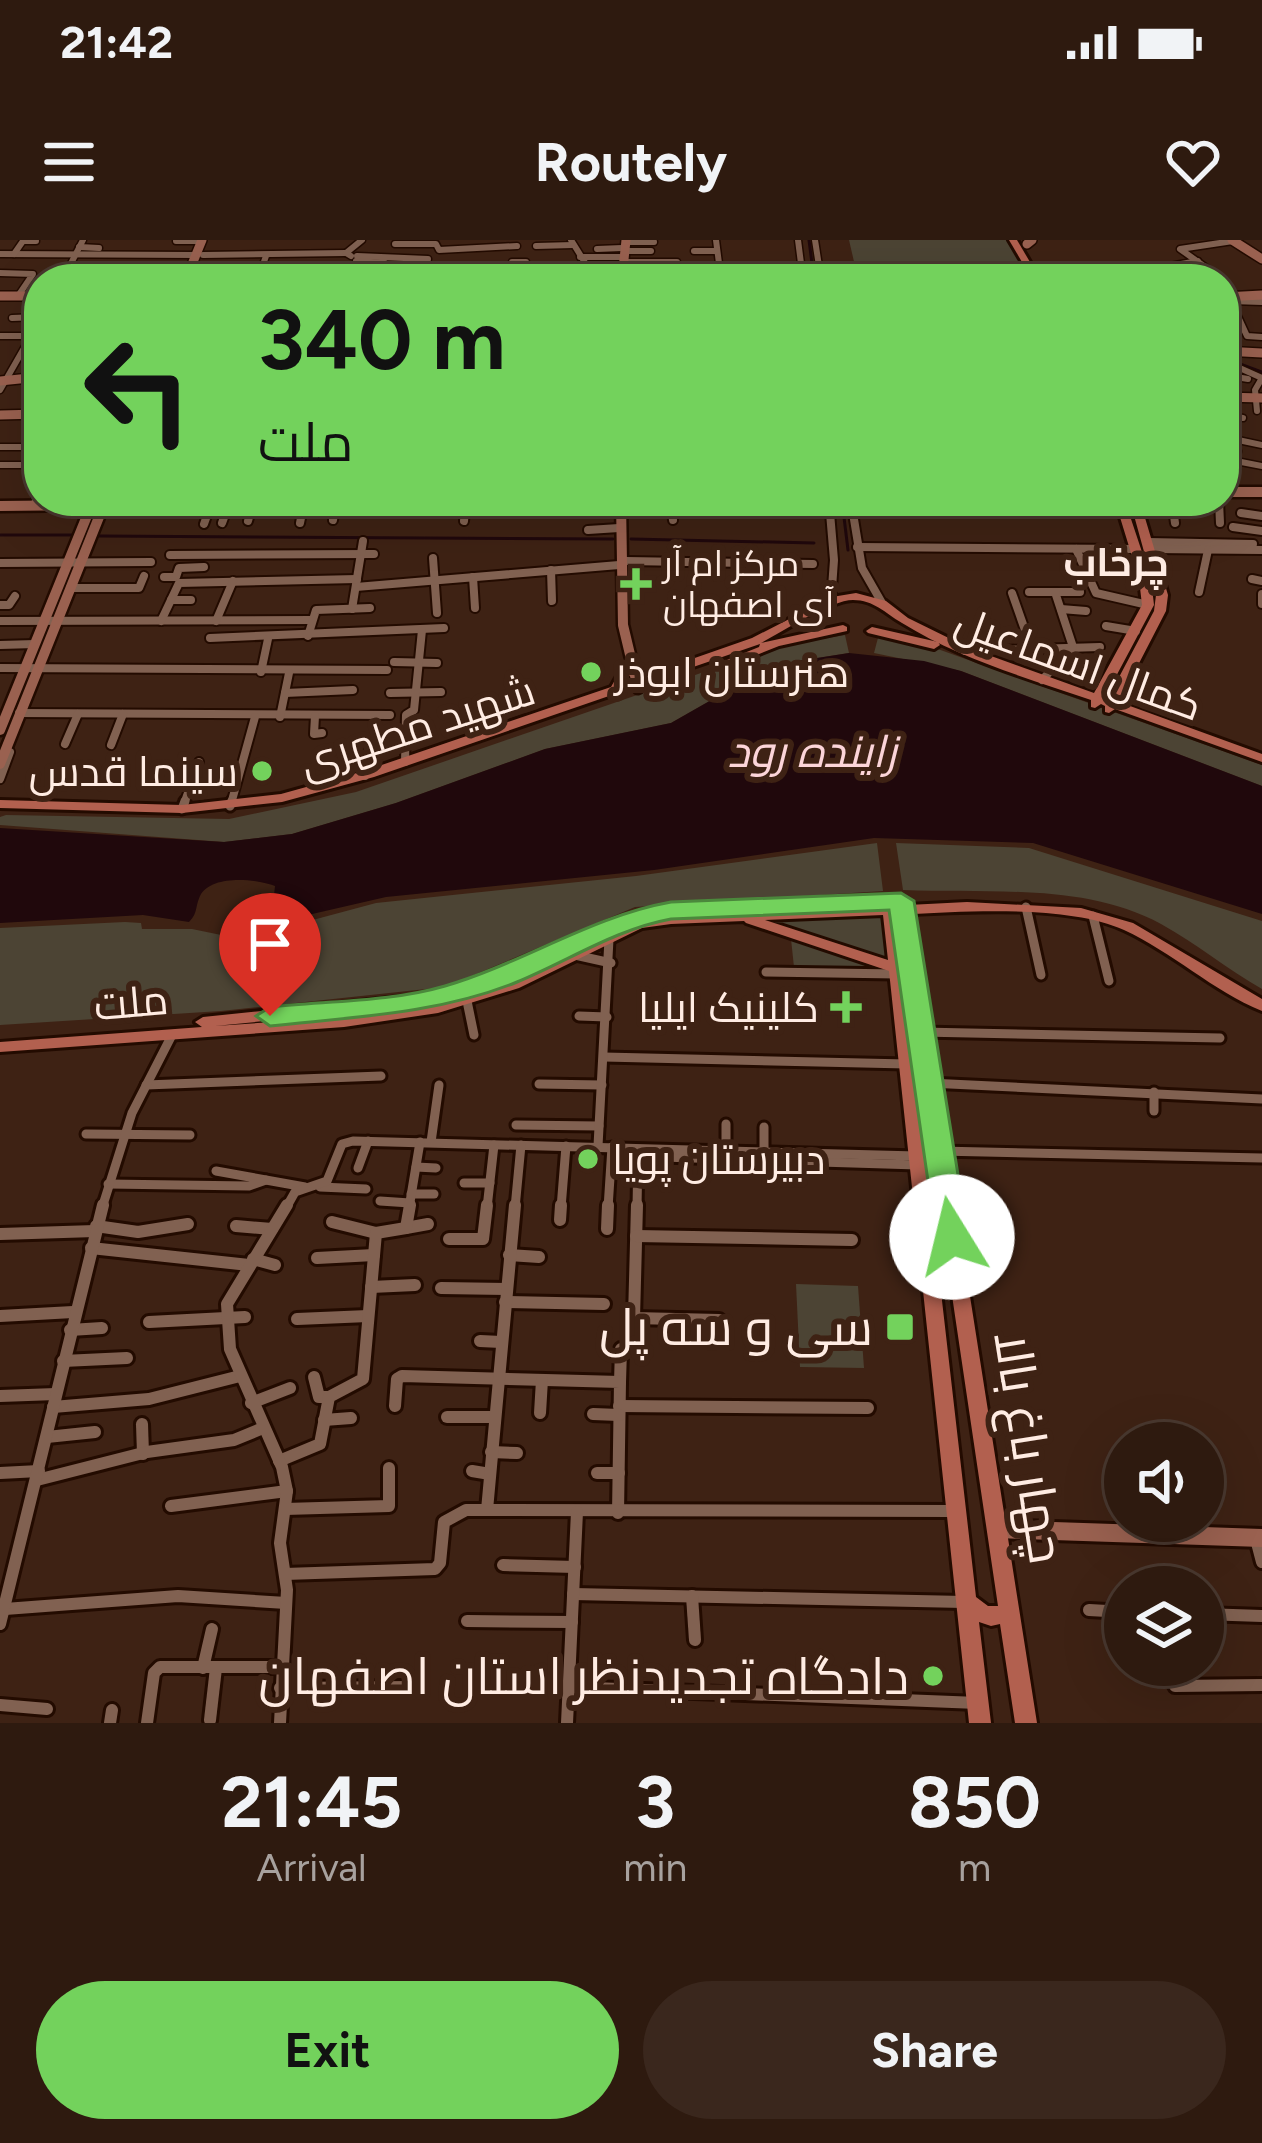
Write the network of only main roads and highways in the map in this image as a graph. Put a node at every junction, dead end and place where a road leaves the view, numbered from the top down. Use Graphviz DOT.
graph roads {
  1 [pos="1233,240"];
  2 [pos="1262,259"];
  3 [pos="94,516"];
  4 [pos="620,516"];
  5 [pos="622,516"];
  6 [pos="1125,516"];
  7 [pos="1140,516"];
  8 [pos="78,563"];
  9 [pos="623,563"];
  10 [pos="828,605"];
  11 [pos="887,607"];
  12 [pos="54,620"];
  13 [pos="843,629"];
  14 [pos="872,631"];
  15 [pos="782,642"];
  16 [pos="632,666"];
  17 [pos="35,668"];
  18 [pos="676,669"];
  19 [pos="1115,682"];
  20 [pos="640,684"];
  21 [pos="616,689"];
  22 [pos="1071,690"];
  23 [pos="1103,704"];
  24 [pos="572,710"];
  25 [pos="1126,712"];
  26 [pos="0,730"];
  27 [pos="1259,756"];
  28 [pos="0,764"];
  29 [pos="0,807"];
  30 [pos="897,908"];
  31 [pos="742,916"];
  32 [pos="897,971"];
  33 [pos="1262,997"];
  34 [pos="1262,1006"];
  35 [pos="0,1037"];
  36 [pos="0,1047"];
  37 [pos="927,1130"];
  38 [pos="986,1456"];
  39 [pos="951,1458"];
  40 [pos="996,1528"];
  41 [pos="1259,1538"];
  42 [pos="967,1602"];
  43 [pos="1009,1611"];
  44 [pos="979,1713"];
  45 [pos="1026,1723"];
  1 -- 2 [label="main road"];
  3 -- 8 [label="main road"];
  4 -- 9 [label="main road"];
  5 -- 9 [label="main road"];
  6 -- 19 [label="main road"];
  7 -- 19 [label="main road"];
  8 -- 12 [label="main road"];
  8 -- 12 [label="main road"];
  9 -- 16 [label="main road"];
  10 -- 11 [label="main road"];
  10 -- 13 [label="main road"];
  10 -- 18 [label="main road, شهید مطهری"];
  11 -- 14 [label="main road"];
  11 -- 22 [label="main road, کمال اسماعیل"];
  12 -- 17 [label="main road"];
  12 -- 17 [label="main road"];
  13 -- 14 [label="main road, کمال اسماعیل"];
  13 -- 15 [label="main road, شهید مطهری"];
  14 -- 23 [label="main road, کمال اسماعیل"];
  15 -- 20 [label="main road, شهید مطهری"];
  15 -- 24 [label="main road"];
  16 -- 18 [label="main road"];
  16 -- 20 [label="main road"];
  16 -- 21 [label="main road"];
  17 -- 26 [label="main road"];
  17 -- 28 [label="main road"];
  18 -- 20 [label="main road, شهید مطهری"];
  19 -- 22 [label="main road"];
  19 -- 23 [label="main road"];
  19 -- 25 [label="main road"];
  20 -- 21 [label="main road, شهید مطهری"];
  20 -- 24 [label="main road, شهید مطهری"];
  21 -- 29 [label="main road, شهید مطهری"];
  22 -- 23 [label="main road, کمال اسماعیل"];
  23 -- 25 [label="main road, کمال اسماعیل"];
  24 -- 29 [label="main road, شهید مطهری"];
  25 -- 27 [label="main road, کمال اسماعیل"];
  30 -- 31 [label="main road, ملت"];
  30 -- 32 [label="main road, چهار باغ بالا"];
  30 -- 33 [label="main road"];
  30 -- 34 [label="main road"];
  30 -- 35 [label="main road, ملت"];
  30 -- 37 [label="main road, چهار باغ بالا"];
  31 -- 32 [label="main road"];
  31 -- 36 [label="main road, ملت"];
  32 -- 37 [label="main road, چهار باغ بالا"];
  37 -- 38 [label="main road, چهار باغ بالا"];
  37 -- 39 [label="main road, چهار باغ بالا"];
  38 -- 39 [label="main road"];
  38 -- 40 [label="main road, چهار باغ بالا"];
  39 -- 42 [label="main road, چهار باغ بالا"];
  40 -- 41 [label="main road"];
  40 -- 43 [label="main road, چهار باغ بالا"];
  42 -- 43 [label="main road"];
  42 -- 44 [label="main road, چهار باغ بالا"];
  43 -- 45 [label="main road, چهار باغ بالا"];
}
